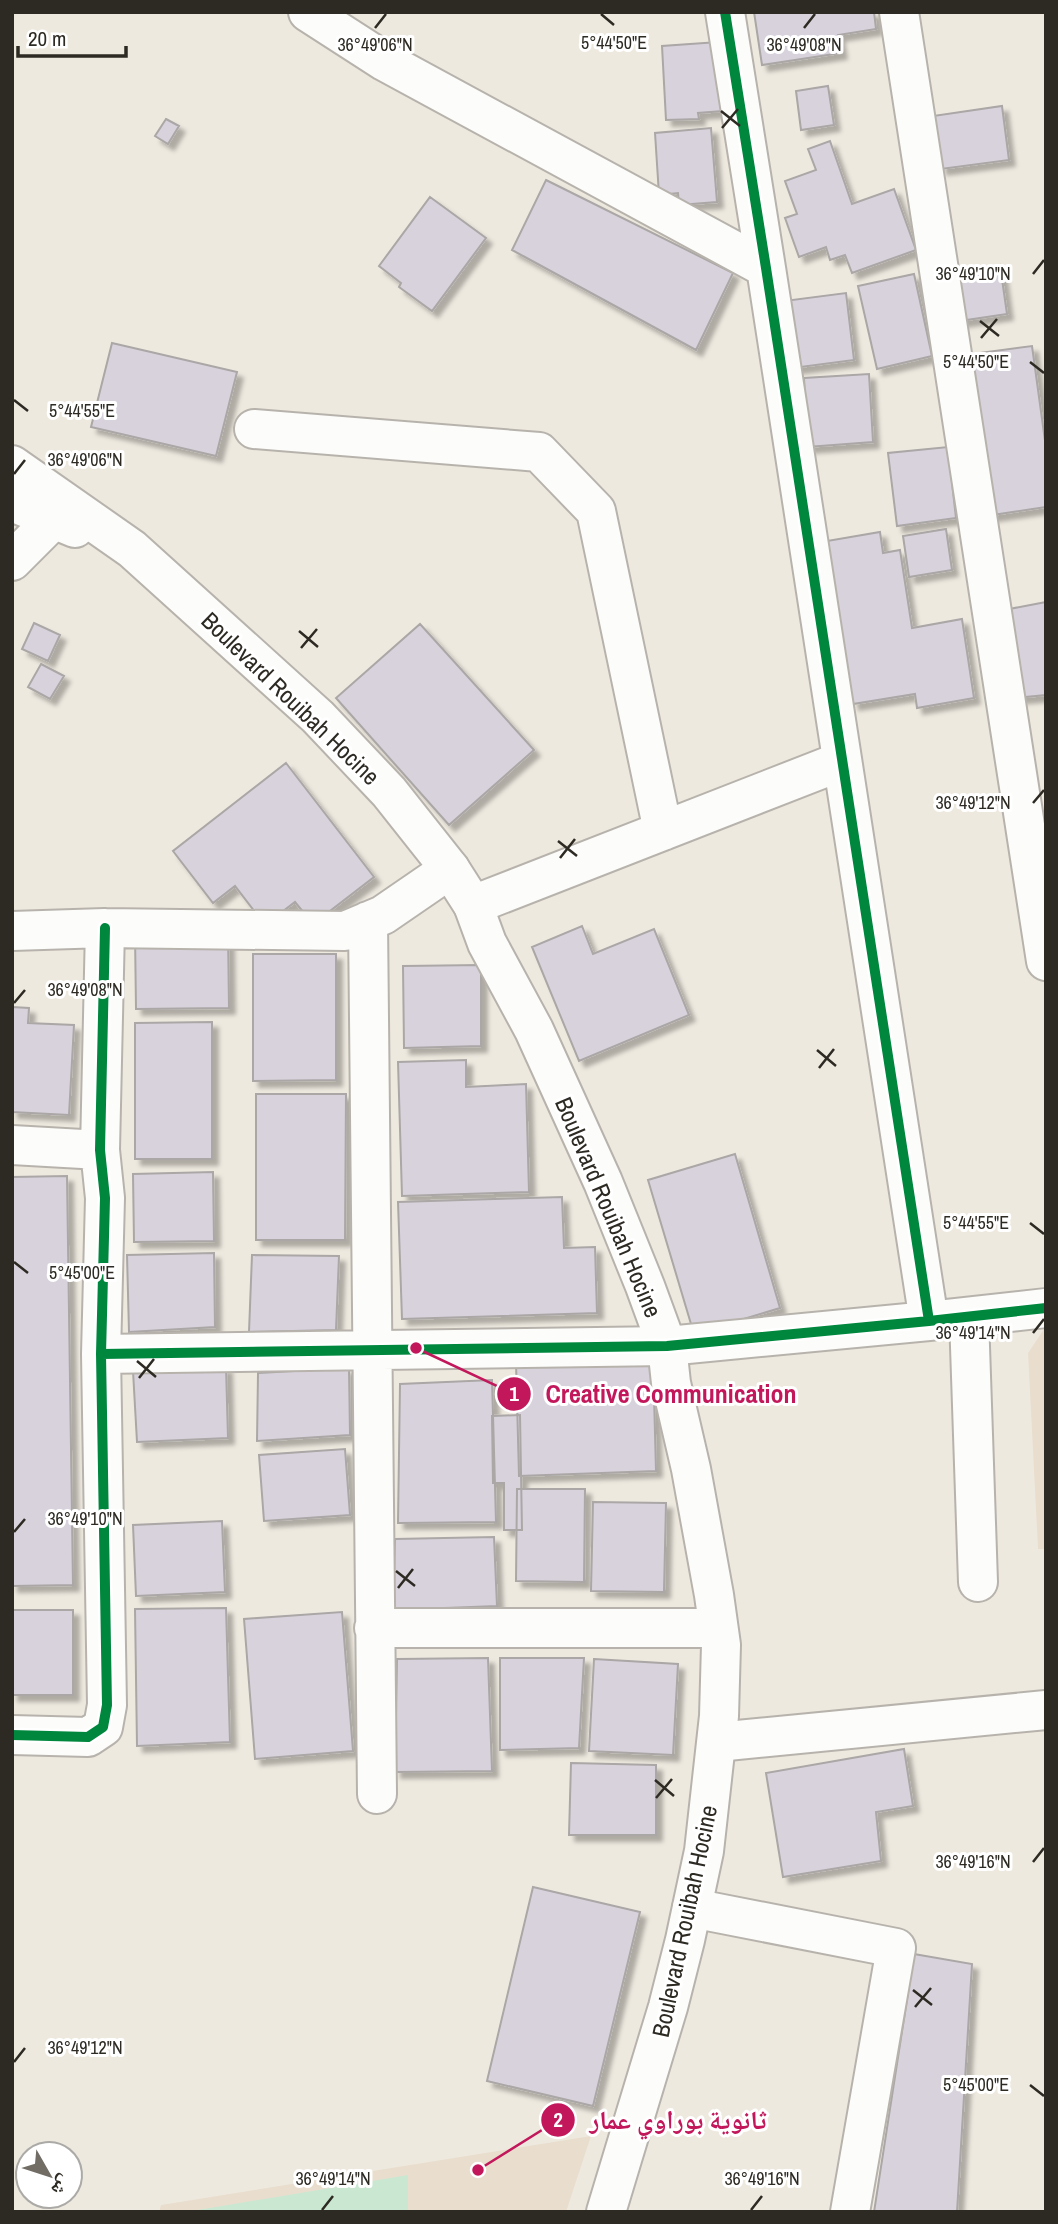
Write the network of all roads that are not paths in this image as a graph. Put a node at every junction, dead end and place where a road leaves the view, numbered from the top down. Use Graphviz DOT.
graph roads {
  1 [pos="308,12"];
  2 [pos="725,12"];
  3 [pos="899,12"];
  4 [pos="766,268"];
  5 [pos="254,429"];
  6 [pos="12,465"];
  7 [pos="12,502"];
  8 [pos="53,520"];
  9 [pos="132,549"];
  10 [pos="12,561"];
  11 [pos="842,761"];
  12 [pos="1030,766"];
  13 [pos="663,831"];
  14 [pos="450,869"];
  15 [pos="473,905"];
  16 [pos="368,921"];
  17 [pos="105,928"];
  18 [pos="12,931"];
  19 [pos="1046,961"];
  20 [pos="12,1145"];
  21 [pos="100,1150"];
  22 [pos="1046,1308"];
  23 [pos="969,1317"];
  24 [pos="929,1321"];
  25 [pos="667,1346"];
  26 [pos="371,1351"];
  27 [pos="101,1354"];
  28 [pos="978,1582"];
  29 [pos="374,1628"];
  30 [pos="719,1628"];
  31 [pos="1046,1710"];
  32 [pos="12,1735"];
  33 [pos="717,1742"];
  34 [pos="377,1794"];
  35 [pos="692,1908"];
  36 [pos="606,2212"];
  37 [pos="850,2212"];
  1 -- 4 [label="street"];
  2 -- 4 [label="street"];
  3 -- 12 [label="street"];
  4 -- 11 [label="street"];
  5 -- 13 [label="street"];
  6 -- 9 [label="street"];
  7 -- 8 [label="street"];
  8 -- 9 [label="street"];
  8 -- 10 [label="street"];
  9 -- 14 [label="street, Boulevard Rouibah Hocine"];
  11 -- 13 [label="street"];
  11 -- 24 [label="street"];
  12 -- 19 [label="street"];
  13 -- 15 [label="street"];
  14 -- 15 [label="street, Boulevard Rouibah Hocine"];
  14 -- 16 [label="street"];
  15 -- 25 [label="street, Boulevard Rouibah Hocine"];
  16 -- 17 [label="street"];
  16 -- 26 [label="street"];
  17 -- 18 [label="street"];
  17 -- 21 [label="street"];
  20 -- 21 [label="street"];
  21 -- 27 [label="street"];
  22 -- 23 [label="street"];
  23 -- 24 [label="street"];
  23 -- 28 [label="street"];
  24 -- 25 [label="street"];
  25 -- 26 [label="street"];
  25 -- 30 [label="street, Boulevard Rouibah Hocine"];
  26 -- 27 [label="street"];
  26 -- 29 [label="street"];
  27 -- 32 [label="street"];
  29 -- 30 [label="street"];
  29 -- 34 [label="street"];
  30 -- 33 [label="street, Boulevard Rouibah Hocine"];
  31 -- 33 [label="street"];
  33 -- 35 [label="street, Boulevard Rouibah Hocine"];
  35 -- 36 [label="street, Boulevard Rouibah Hocine"];
  35 -- 37 [label="street"];
}
